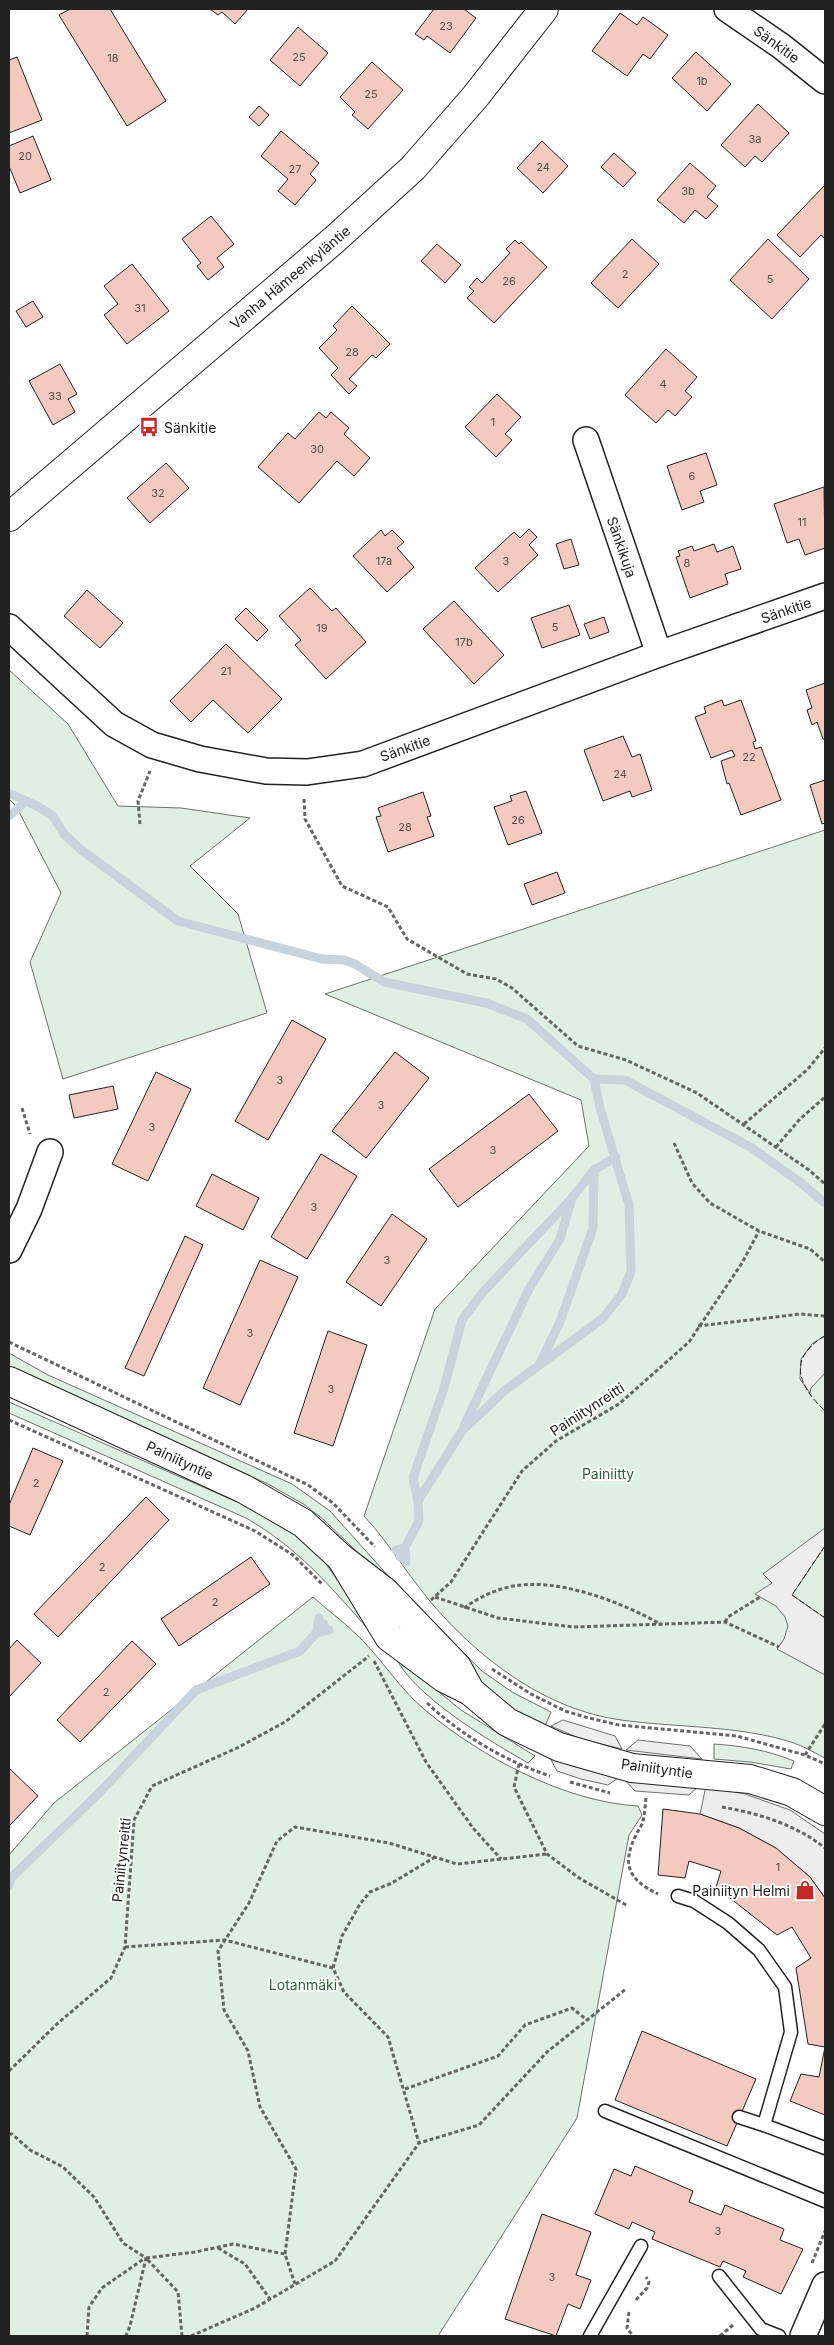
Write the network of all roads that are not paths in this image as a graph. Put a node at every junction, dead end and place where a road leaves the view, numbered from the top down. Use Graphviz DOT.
graph roads {
  1 [pos="544,9"];
  2 [pos="727,9"];
  3 [pos="825,81"];
  4 [pos="586,440"];
  5 [pos="9,517"];
  6 [pos="825,596"];
  7 [pos="9,627"];
  8 [pos="659,654"];
  9 [pos="50,1152"];
  10 [pos="9,1250"];
  11 [pos="9,1381"];
  12 [pos="825,1810"];
  13 [pos="678,1896"];
  14 [pos="605,2111"];
  15 [pos="739,2117"];
  16 [pos="764,2125"];
  17 [pos="825,2148"];
  18 [pos="825,2200"];
  19 [pos="641,2246"];
  20 [pos="719,2276"];
  21 [pos="825,2285"];
  22 [pos="590,2336"];
  23 [pos="780,2336"];
  24 [pos="803,2336"];
  1 -- 5 [label="street, Vanha Hämeenkyläntie"];
  2 -- 3 [label="street, Sänkitie"];
  4 -- 8 [label="street, Sänkikuja"];
  6 -- 8 [label="street, Sänkitie"];
  7 -- 8 [label="street, Sänkitie"];
  9 -- 10 [label="street"];
  11 -- 12 [label="street, Painiityntie"];
  13 -- 16 [label="lane"];
  14 -- 18 [label="lane"];
  15 -- 16 [label="lane"];
  16 -- 17 [label="lane"];
  19 -- 22 [label="lane"];
  20 -- 23 [label="lane"];
  21 -- 24 [label="street"];
}
